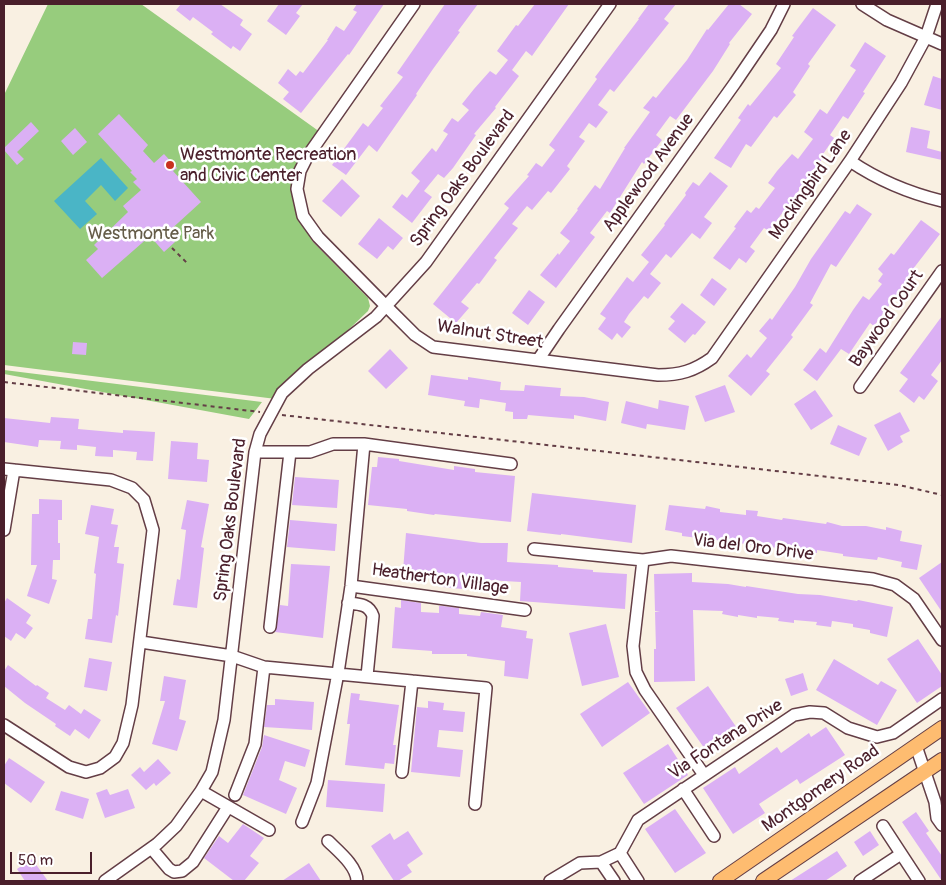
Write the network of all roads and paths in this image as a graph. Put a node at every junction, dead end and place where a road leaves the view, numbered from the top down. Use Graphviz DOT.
graph roads {
  1 [pos="414,4"];
  2 [pos="610,4"];
  3 [pos="784,4"];
  4 [pos="862,4"];
  5 [pos="937,4"];
  6 [pos="926,37"];
  7 [pos="942,44"];
  8 [pos="850,161"];
  9 [pos="942,200"];
  10 [pos="172,248"];
  11 [pos="188,264"];
  12 [pos="942,271"];
  13 [pos="386,306"];
  14 [pos="538,360"];
  15 [pos="691,370"];
  16 [pos="4,382"];
  17 [pos="860,387"];
  18 [pos="270,413"];
  19 [pos="364,444"];
  20 [pos="255,452"];
  21 [pos="290,452"];
  22 [pos="511,464"];
  23 [pos="9,469"];
  24 [pos="942,495"];
  25 [pos="4,530"];
  26 [pos="534,549"];
  27 [pos="643,560"];
  28 [pos="351,586"];
  29 [pos="348,603"];
  30 [pos="525,610"];
  31 [pos="270,627"];
  32 [pos="942,640"];
  33 [pos="141,642"];
  34 [pos="232,656"];
  35 [pos="264,668"];
  36 [pos="338,673"];
  37 [pos="367,676"];
  38 [pos="412,681"];
  39 [pos="942,699"];
  40 [pos="4,725"];
  41 [pos="942,728"];
  42 [pos="916,746"];
  43 [pos="942,760"];
  44 [pos="402,772"];
  45 [pos="924,773"];
  46 [pos="704,775"];
  47 [pos="683,789"];
  48 [pos="201,791"];
  49 [pos="235,795"];
  50 [pos="938,799"];
  51 [pos="475,804"];
  52 [pos="228,807"];
  53 [pos="302,822"];
  54 [pos="942,825"];
  55 [pos="883,826"];
  56 [pos="269,830"];
  57 [pos="714,836"];
  58 [pos="328,841"];
  59 [pos="152,848"];
  60 [pos="620,853"];
  61 [pos="901,854"];
  62 [pos="601,862"];
  63 [pos="105,881"];
  64 [pos="357,881"];
  65 [pos="550,881"];
  66 [pos="614,881"];
  67 [pos="638,881"];
  68 [pos="720,881"];
  69 [pos="763,881"];
  70 [pos="860,881"];
  71 [pos="919,881"];
  1 -- 13 [label="street, Walnut Street"];
  2 -- 13 [label="street, Spring Oaks Boulevard"];
  3 -- 14 [label="street, Applewood Avenue"];
  4 -- 6 [label="street"];
  5 -- 6 [label="street, Mockingbird Lane"];
  6 -- 7 [label="street"];
  6 -- 8 [label="street, Mockingbird Lane"];
  8 -- 9 [label="street"];
  8 -- 15 [label="street, Mockingbird Lane"];
  10 -- 11 [label="path"];
  12 -- 17 [label="street, Baywood Court"];
  13 -- 14 [label="street, Walnut Street"];
  13 -- 18 [label="street, Spring Oaks Boulevard"];
  14 -- 15 [label="street, Walnut Street"];
  16 -- 18 [label="path"];
  18 -- 20 [label="street, Spring Oaks Boulevard"];
  18 -- 24 [label="path"];
  19 -- 21 [label="street"];
  19 -- 22 [label="street"];
  19 -- 28 [label="street, Heatherton Village"];
  20 -- 21 [label="street"];
  20 -- 34 [label="street, Spring Oaks Boulevard"];
  21 -- 31 [label="street"];
  23 -- 25 [label="street"];
  23 -- 33 [label="street"];
  26 -- 27 [label="street, Via del Oro Drive"];
  27 -- 32 [label="street, Via del Oro Drive"];
  27 -- 46 [label="street"];
  28 -- 29 [label="street, Heatherton Village"];
  28 -- 30 [label="street, Heatherton Village"];
  29 -- 36 [label="street, Heatherton Village"];
  29 -- 37 [label="street"];
  33 -- 34 [label="street"];
  33 -- 40 [label="street"];
  34 -- 35 [label="street"];
  34 -- 48 [label="street, Spring Oaks Boulevard"];
  35 -- 36 [label="street"];
  35 -- 49 [label="street"];
  36 -- 37 [label="street"];
  36 -- 53 [label="street, Heatherton Village"];
  37 -- 38 [label="street"];
  38 -- 44 [label="street"];
  38 -- 51 [label="street"];
  39 -- 46 [label="street, Via Fontana Drive"];
  41 -- 42 [label="main road, Montgomery Road"];
  42 -- 45 [label="street"];
  42 -- 68 [label="main road, Montgomery Road"];
  43 -- 45 [label="main road"];
  45 -- 50 [label="street"];
  45 -- 69 [label="main road"];
  46 -- 47 [label="street, Via Fontana Drive"];
  47 -- 57 [label="street"];
  47 -- 60 [label="street, Via Fontana Drive"];
  48 -- 52 [label="street"];
  48 -- 59 [label="street, Spring Oaks Boulevard"];
  50 -- 54 [label="street"];
  52 -- 56 [label="street"];
  52 -- 59 [label="street"];
  55 -- 61 [label="street"];
  58 -- 64 [label="street"];
  59 -- 63 [label="street, Spring Oaks Boulevard"];
  60 -- 62 [label="street"];
  60 -- 67 [label="street"];
  61 -- 70 [label="street"];
  61 -- 71 [label="street"];
  62 -- 65 [label="street"];
  62 -- 66 [label="street"];
}
